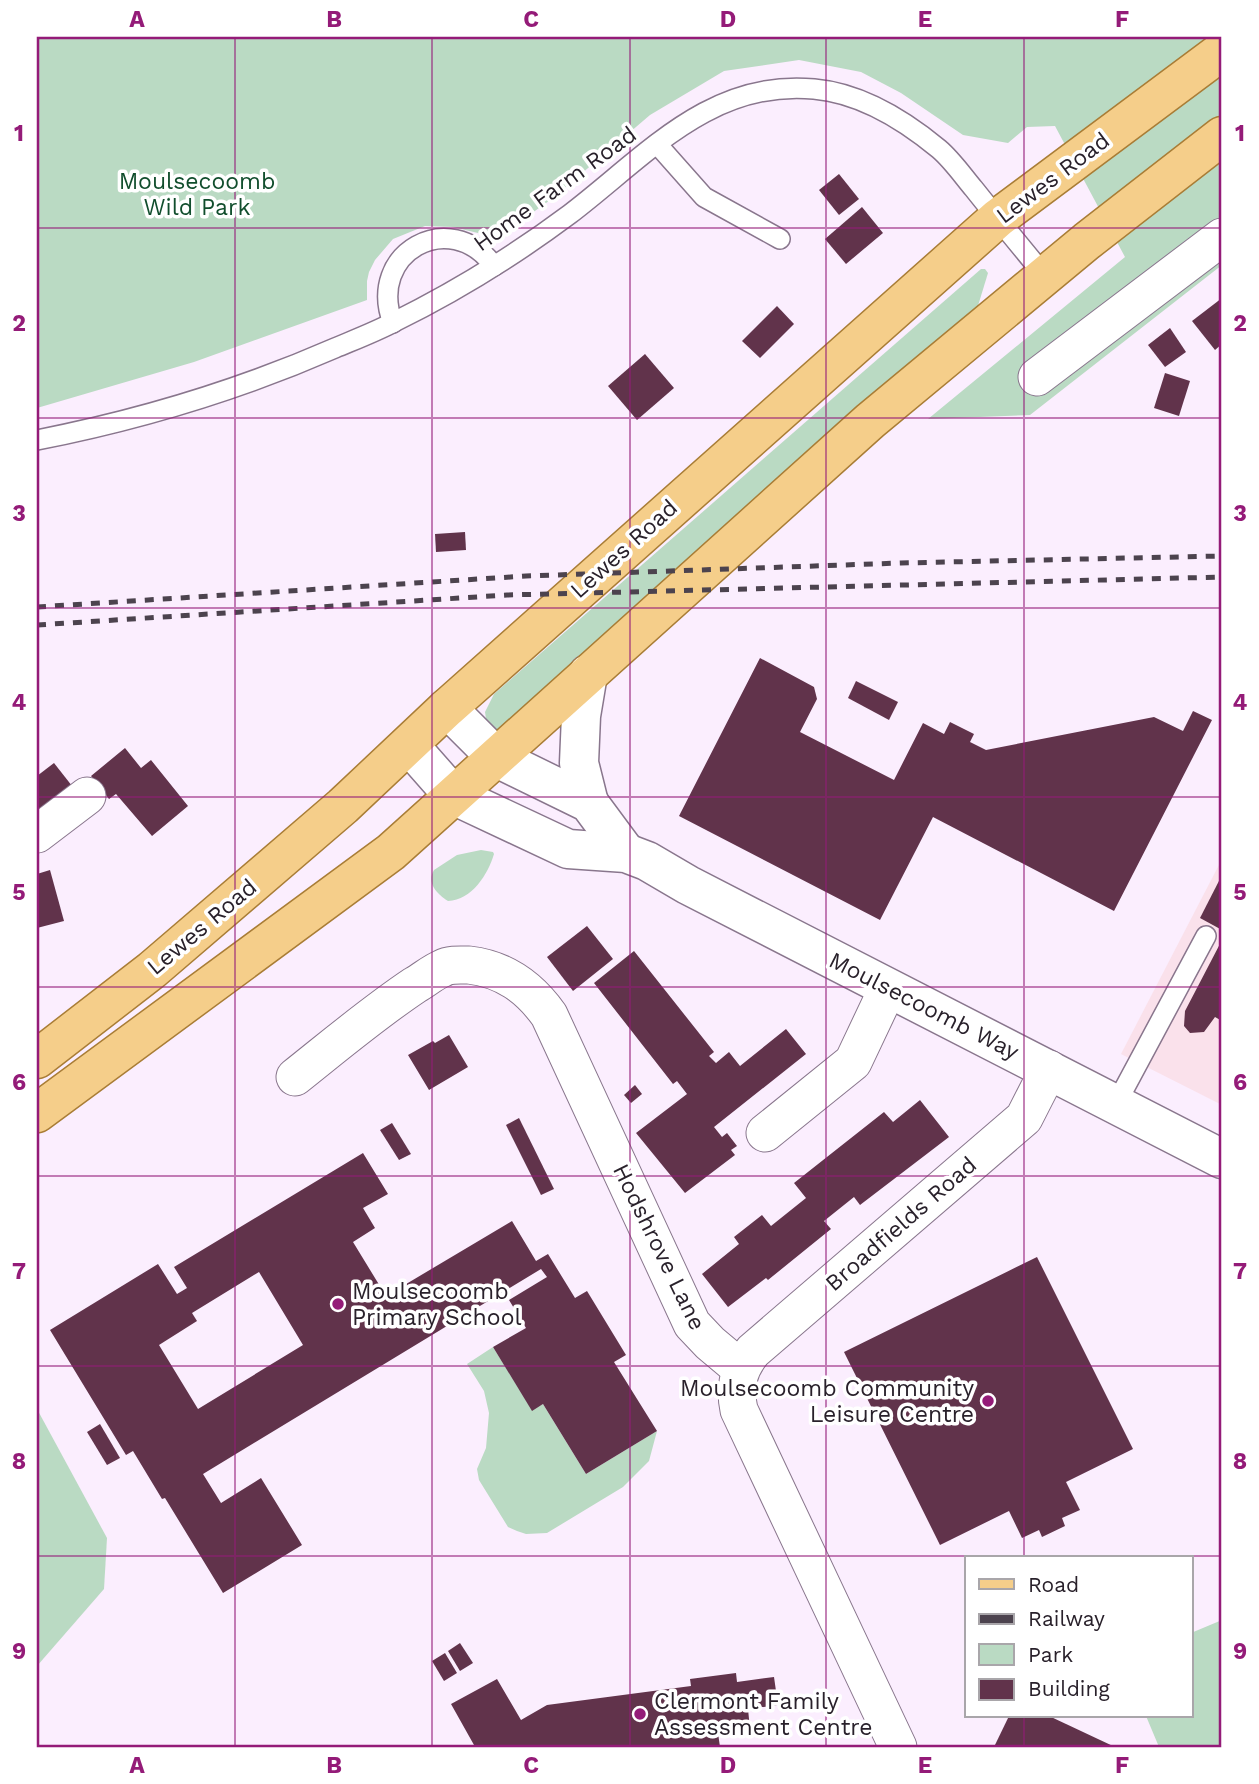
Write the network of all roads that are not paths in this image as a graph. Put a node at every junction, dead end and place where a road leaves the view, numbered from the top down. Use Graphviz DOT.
graph roads {
  1 [pos="1222,51"];
  2 [pos="1222,136"];
  3 [pos="657,144"];
  4 [pos="998,218"];
  5 [pos="1222,237"];
  6 [pos="780,239"];
  7 [pos="494,266"];
  8 [pos="1045,276"];
  9 [pos="393,323"];
  10 [pos="1037,377"];
  11 [pos="37,440"];
  12 [pos="588,674"];
  13 [pos="447,708"];
  14 [pos="409,745"];
  15 [pos="497,758"];
  16 [pos="453,795"];
  17 [pos="87,796"];
  18 [pos="589,803"];
  19 [pos="37,834"];
  20 [pos="626,853"];
  21 [pos="1206,936"];
  22 [pos="888,988"];
  23 [pos="37,1059"];
  24 [pos="1049,1069"];
  25 [pos="295,1077"];
  26 [pos="1116,1104"];
  27 [pos="37,1113"];
  28 [pos="765,1133"];
  29 [pos="1222,1159"];
  30 [pos="741,1369"];
  31 [pos="898,1747"];
  1 -- 4 [label="main road, Lewes Road"];
  2 -- 8 [label="main road, Lewes Road"];
  3 -- 4 [label="lane, Home Farm Road"];
  3 -- 6 [label="lane"];
  3 -- 7 [label="lane, Home Farm Road"];
  4 -- 8 [label="lane, Home Farm Road"];
  4 -- 13 [label="main road, Lewes Road"];
  5 -- 10 [label="street"];
  7 -- 9 [label="lane, Home Farm Road"];
  7 -- 9 [label="lane"];
  8 -- 12 [label="main road, Lewes Road"];
  9 -- 11 [label="lane, Home Farm Road"];
  12 -- 15 [label="main road, Lewes Road"];
  12 -- 18 [label="street"];
  13 -- 14 [label="main road, Lewes Road"];
  13 -- 15 [label="street, Moulsecoomb Way"];
  14 -- 16 [label="street, Moulsecoomb Way"];
  14 -- 23 [label="main road, Lewes Road"];
  15 -- 16 [label="main road, Lewes Road"];
  15 -- 18 [label="street, Moulsecoomb Way"];
  16 -- 20 [label="street, Moulsecoomb Way"];
  16 -- 27 [label="main road, Lewes Road"];
  17 -- 19 [label="street"];
  18 -- 20 [label="street, Moulsecoomb Way"];
  20 -- 22 [label="street, Moulsecoomb Way"];
  21 -- 26 [label="lane"];
  22 -- 24 [label="street, Moulsecoomb Way"];
  22 -- 28 [label="street"];
  24 -- 26 [label="street, Moulsecoomb Way"];
  24 -- 30 [label="street, Broadfields Road"];
  25 -- 30 [label="street, Hodshrove Lane"];
  26 -- 29 [label="street, Moulsecoomb Way"];
  30 -- 31 [label="street"];
}
